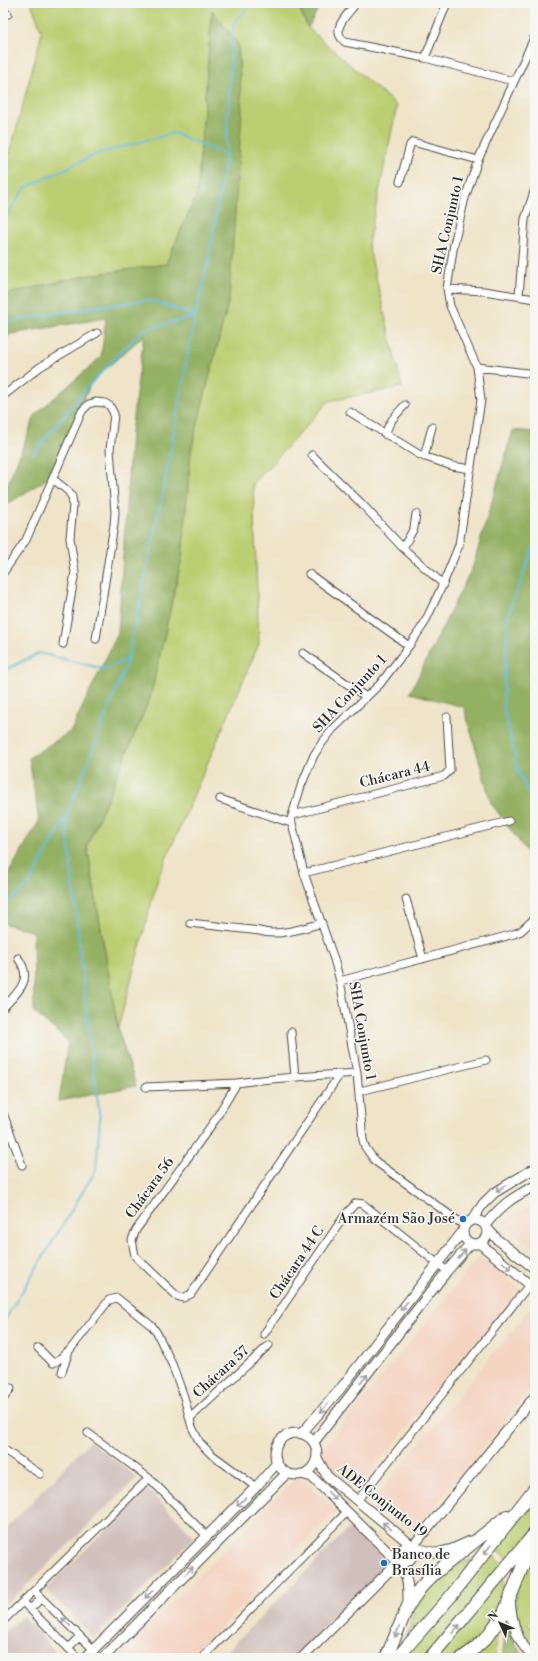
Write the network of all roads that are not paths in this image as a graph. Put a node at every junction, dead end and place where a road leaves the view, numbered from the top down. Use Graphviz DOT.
graph roads {
  1 [pos="356,3"];
  2 [pos="447,3"];
  3 [pos="535,36"];
  4 [pos="425,58"];
  5 [pos="513,81"];
  6 [pos="478,160"];
  7 [pos="400,182"];
  8 [pos="535,189"];
  9 [pos="447,289"];
  10 [pos="519,296"];
  11 [pos="535,299"];
  12 [pos="97,333"];
  13 [pos="477,367"];
  14 [pos="535,374"];
  15 [pos="3,396"];
  16 [pos="405,405"];
  17 [pos="350,412"];
  18 [pos="432,426"];
  19 [pos="386,435"];
  20 [pos="312,455"];
  21 [pos="424,457"];
  22 [pos="471,469"];
  23 [pos="53,479"];
  24 [pos="416,514"];
  25 [pos="403,548"];
  26 [pos="3,573"];
  27 [pos="309,574"];
  28 [pos="443,584"];
  29 [pos="96,639"];
  30 [pos="63,644"];
  31 [pos="409,646"];
  32 [pos="302,653"];
  33 [pos="366,697"];
  34 [pos="447,717"];
  35 [pos="220,799"];
  36 [pos="293,815"];
  37 [pos="509,821"];
  38 [pos="291,823"];
  39 [pos="304,873"];
  40 [pos="406,898"];
  41 [pos="535,918"];
  42 [pos="190,923"];
  43 [pos="322,923"];
  44 [pos="18,958"];
  45 [pos="423,959"];
  46 [pos="340,981"];
  47 [pos="3,1008"];
  48 [pos="290,1032"];
  49 [pos="486,1060"];
  50 [pos="357,1073"];
  51 [pos="340,1074"];
  52 [pos="295,1077"];
  53 [pos="237,1083"];
  54 [pos="146,1087"];
  55 [pos="360,1091"];
  56 [pos="3,1113"];
  57 [pos="22,1165"];
  58 [pos="535,1168"];
  59 [pos="535,1186"];
  60 [pos="467,1226"];
  61 [pos="486,1226"];
  62 [pos="498,1240"];
  63 [pos="475,1243"];
  64 [pos="488,1250"];
  65 [pos="437,1264"];
  66 [pos="535,1269"];
  67 [pos="447,1271"];
  68 [pos="532,1287"];
  69 [pos="418,1288"];
  70 [pos="429,1295"];
  71 [pos="264,1334"];
  72 [pos="270,1345"];
  73 [pos="38,1348"];
  74 [pos="68,1351"];
  75 [pos="62,1372"];
  76 [pos="11,1388"];
  77 [pos="341,1388"];
  78 [pos="535,1396"];
  79 [pos="350,1397"];
  80 [pos="3,1399"];
  81 [pos="190,1418"];
  82 [pos="88,1433"];
  83 [pos="302,1433"];
  84 [pos="314,1442"];
  85 [pos="3,1449"];
  86 [pos="317,1458"];
  87 [pos="277,1463"];
  88 [pos="287,1473"];
  89 [pos="40,1474"];
  90 [pos="301,1474"];
  91 [pos="149,1478"];
  92 [pos="256,1487"];
  93 [pos="535,1488"];
  94 [pos="357,1501"];
  95 [pos="520,1508"];
  96 [pos="347,1512"];
  97 [pos="535,1533"];
  98 [pos="206,1535"];
  99 [pos="484,1535"];
  100 [pos="535,1540"];
  101 [pos="412,1546"];
  102 [pos="398,1562"];
  103 [pos="34,1591"];
  104 [pos="41,1599"];
  105 [pos="510,1599"];
  106 [pos="23,1602"];
  107 [pos="408,1606"];
  108 [pos="30,1609"];
  109 [pos="3,1621"];
  110 [pos="80,1636"];
  111 [pos="68,1648"];
  112 [pos="94,1650"];
  113 [pos="78,1658"];
  114 [pos="85,1658"];
  115 [pos="103,1658"];
  116 [pos="202,1658"];
  117 [pos="302,1658"];
  118 [pos="386,1658"];
  119 [pos="397,1658"];
  120 [pos="430,1658"];
  121 [pos="462,1658"];
  122 [pos="534,1658"];
  1 -- 4 [label="street"];
  2 -- 4 [label="street"];
  3 -- 5 [label="street, SHA Conjunto 1"];
  4 -- 5 [label="street"];
  5 -- 6 [label="street, SHA Conjunto 1"];
  6 -- 7 [label="street"];
  6 -- 9 [label="street, SHA Conjunto 1"];
  8 -- 10 [label="street"];
  9 -- 10 [label="street"];
  9 -- 13 [label="street, SHA Conjunto 1"];
  10 -- 11 [label="street"];
  12 -- 15 [label="street"];
  13 -- 14 [label="street"];
  13 -- 22 [label="street, SHA Conjunto 1"];
  16 -- 19 [label="street"];
  17 -- 19 [label="street"];
  18 -- 21 [label="street"];
  19 -- 21 [label="street"];
  20 -- 25 [label="street"];
  21 -- 22 [label="street"];
  22 -- 28 [label="street, SHA Conjunto 1"];
  23 -- 26 [label="street"];
  23 -- 29 [label="street"];
  23 -- 30 [label="street"];
  24 -- 25 [label="street"];
  25 -- 28 [label="street"];
  27 -- 31 [label="street"];
  28 -- 31 [label="street, SHA Conjunto 1"];
  31 -- 33 [label="street, SHA Conjunto 1"];
  32 -- 33 [label="street"];
  33 -- 36 [label="street, SHA Conjunto 1"];
  34 -- 36 [label="street, Chácara 44"];
  35 -- 38 [label="street"];
  36 -- 38 [label="street, SHA Conjunto 1"];
  37 -- 39 [label="street"];
  38 -- 39 [label="street, SHA Conjunto 1"];
  39 -- 43 [label="street, SHA Conjunto 1"];
  40 -- 45 [label="street"];
  41 -- 45 [label="street"];
  42 -- 43 [label="street"];
  43 -- 46 [label="street, SHA Conjunto 1"];
  44 -- 47 [label="street"];
  45 -- 46 [label="street"];
  46 -- 50 [label="street, SHA Conjunto 1"];
  48 -- 52 [label="street"];
  49 -- 55 [label="street"];
  50 -- 51 [label="street"];
  50 -- 55 [label="street, SHA Conjunto 1"];
  51 -- 52 [label="street"];
  51 -- 53 [label="street, Chácara 56"];
  52 -- 53 [label="street"];
  53 -- 54 [label="street"];
  55 -- 60 [label="street, SHA Conjunto 1"];
  56 -- 57 [label="street"];
  58 -- 60 [label="street, one-way"];
  59 -- 61 [label="street"];
  60 -- 61 [label="street"];
  60 -- 63 [label="street"];
  60 -- 65 [label="street"];
  61 -- 62 [label="street"];
  61 -- 63 [label="street"];
  62 -- 64 [label="street"];
  62 -- 66 [label="street"];
  63 -- 64 [label="street"];
  67 -- 63 [label="street, one-way"];
  64 -- 68 [label="street, one-way"];
  65 -- 67 [label="street, Chácara 44 C"];
  65 -- 69 [label="street"];
  65 -- 71 [label="street, Chácara 44 C"];
  67 -- 70 [label="street"];
  68 -- 94 [label="street"];
  69 -- 70 [label="street"];
  69 -- 77 [label="street, one-way"];
  79 -- 70 [label="street, one-way"];
  72 -- 81 [label="street, Chácara 57"];
  73 -- 74 [label="street"];
  74 -- 75 [label="street"];
  74 -- 81 [label="street"];
  76 -- 80 [label="street"];
  77 -- 79 [label="street"];
  77 -- 83 [label="street, one-way"];
  78 -- 101 [label="street"];
  79 -- 84 [label="street"];
  81 -- 92 [label="street"];
  82 -- 91 [label="street"];
  83 -- 84 [label="street"];
  83 -- 87 [label="street"];
  84 -- 86 [label="street"];
  85 -- 89 [label="street"];
  86 -- 90 [label="street"];
  86 -- 94 [label="street, ADE Conjunto 19"];
  87 -- 88 [label="street"];
  87 -- 92 [label="street"];
  88 -- 90 [label="street"];
  115 -- 88 [label="street, one-way"];
  90 -- 96 [label="street, ADE Conjunto 19, one-way"];
  91 -- 98 [label="street"];
  91 -- 103 [label="street"];
  92 -- 98 [label="street, one-way"];
  93 -- 95 [label="highway"];
  101 -- 94 [label="street, ADE Conjunto 19, one-way"];
  95 -- 99 [label="highway"];
  95 -- 119 [label="highway, one-way"];
  96 -- 102 [label="street, ADE Conjunto 19"];
  96 -- 116 [label="street"];
  120 -- 97 [label="highway, one-way"];
  98 -- 112 [label="street, one-way"];
  99 -- 101 [label="street, ADE Conjunto 19"];
  99 -- 107 [label="highway"];
  100 -- 105 [label="highway"];
  101 -- 102 [label="street"];
  101 -- 102 [label="street"];
  102 -- 107 [label="street, ADE Conjunto 19"];
  102 -- 117 [label="street"];
  103 -- 104 [label="street"];
  103 -- 106 [label="street"];
  104 -- 108 [label="street"];
  110 -- 104 [label="street, one-way"];
  105 -- 121 [label="highway"];
  105 -- 122 [label="street"];
  106 -- 108 [label="street"];
  106 -- 109 [label="street"];
  107 -- 118 [label="highway, one-way"];
  108 -- 111 [label="street"];
  110 -- 111 [label="street"];
  110 -- 112 [label="street"];
  111 -- 113 [label="street"];
  112 -- 114 [label="street"];
  112 -- 115 [label="street"];
}
